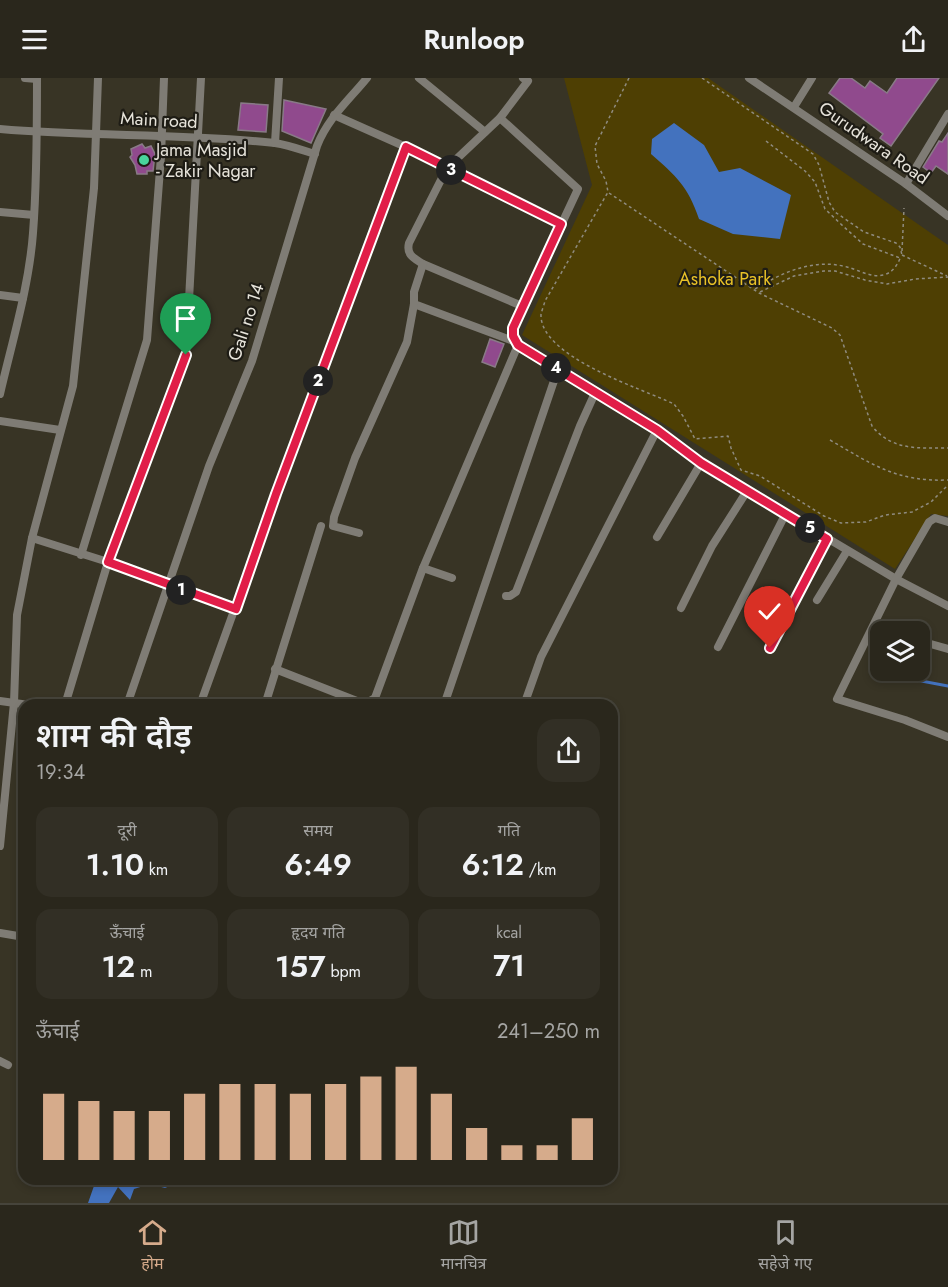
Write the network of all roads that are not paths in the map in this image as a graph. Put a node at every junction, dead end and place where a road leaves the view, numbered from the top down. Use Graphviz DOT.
graph roads {
  1 [pos="25,78"];
  2 [pos="98,78"];
  3 [pos="164,78"];
  4 [pos="201,78"];
  5 [pos="279,78"];
  6 [pos="367,78"];
  7 [pos="419,78"];
  8 [pos="524,78"];
  9 [pos="749,78"];
  10 [pos="812,78"];
  11 [pos="37,79"];
  12 [pos="794,107"];
  13 [pos="948,114"];
  14 [pos="334,115"];
  15 [pos="500,118"];
  16 [pos="0,129"];
  17 [pos="38,132"];
  18 [pos="485,132"];
  19 [pos="95,133"];
  20 [pos="162,136"];
  21 [pos="196,138"];
  22 [pos="275,143"];
  23 [pos="406,147"];
  24 [pos="315,154"];
  25 [pos="447,168"];
  26 [pos="906,184"];
  27 [pos="0,212"];
  28 [pos="34,215"];
  29 [pos="948,216"];
  30 [pos="561,224"];
  31 [pos="423,264"];
  32 [pos="0,295"];
  33 [pos="22,298"];
  34 [pos="414,304"];
  35 [pos="522,306"];
  36 [pos="517,344"];
  37 [pos="558,369"];
  38 [pos="595,393"];
  39 [pos="0,394"];
  40 [pos="0,421"];
  41 [pos="60,430"];
  42 [pos="657,430"];
  43 [pos="701,463"];
  44 [pos="747,490"];
  45 [pos="786,513"];
  46 [pos="948,522"];
  47 [pos="321,526"];
  48 [pos="359,533"];
  49 [pos="657,537"];
  50 [pos="32,538"];
  51 [pos="827,539"];
  52 [pos="847,551"];
  53 [pos="81,555"];
  54 [pos="108,562"];
  55 [pos="423,568"];
  56 [pos="452,578"];
  57 [pos="896,579"];
  58 [pos="167,585"];
  59 [pos="506,596"];
  60 [pos="817,600"];
  61 [pos="948,606"];
  62 [pos="681,608"];
  63 [pos="236,609"];
  64 [pos="877,621"];
  65 [pos="870,636"];
  66 [pos="930,644"];
  67 [pos="718,647"];
  68 [pos="770,648"];
  69 [pos="948,649"];
  70 [pos="276,669"];
  71 [pos="67,699"];
  72 [pos="129,699"];
  73 [pos="202,699"];
  74 [pos="267,699"];
  75 [pos="352,699"];
  76 [pos="373,699"];
  77 [pos="446,699"];
  78 [pos="526,699"];
  79 [pos="0,701"];
  80 [pos="14,703"];
  81 [pos="18,704"];
  82 [pos="948,737"];
  83 [pos="0,846"];
  84 [pos="0,933"];
  85 [pos="18,936"];
  1 -- 11 [label="street"];
  2 -- 19 [label="street"];
  3 -- 20 [label="street"];
  4 -- 21 [label="street"];
  5 -- 22 [label="street"];
  6 -- 14 [label="street, Gali no 14"];
  7 -- 18 [label="street"];
  8 -- 15 [label="street"];
  9 -- 12 [label="street, Gurudwara Road"];
  10 -- 12 [label="street"];
  11 -- 17 [label="street"];
  12 -- 26 [label="street, Gurudwara Road"];
  13 -- 26 [label="street"];
  14 -- 23 [label="street"];
  14 -- 24 [label="street, Gali no 14"];
  15 -- 18 [label="street"];
  15 -- 30 [label="street"];
  16 -- 17 [label="street, Main road"];
  17 -- 19 [label="street, Main road"];
  17 -- 28 [label="street"];
  18 -- 25 [label="street"];
  19 -- 20 [label="street, Main road"];
  19 -- 41 [label="street"];
  20 -- 21 [label="street, Main road"];
  20 -- 53 [label="street"];
  21 -- 22 [label="street, Main road"];
  21 -- 54 [label="street"];
  22 -- 24 [label="street, Main road"];
  23 -- 25 [label="street"];
  23 -- 63 [label="street"];
  24 -- 58 [label="street, Gali no 14"];
  25 -- 30 [label="street"];
  25 -- 31 [label="street"];
  26 -- 29 [label="street, Gurudwara Road"];
  27 -- 28 [label="street"];
  28 -- 33 [label="street"];
  30 -- 35 [label="street"];
  31 -- 34 [label="street"];
  31 -- 35 [label="street"];
  32 -- 33 [label="street"];
  33 -- 39 [label="street"];
  34 -- 36 [label="street"];
  34 -- 48 [label="street"];
  35 -- 36 [label="street"];
  36 -- 37 [label="street"];
  36 -- 55 [label="street"];
  37 -- 38 [label="street"];
  37 -- 77 [label="street"];
  38 -- 42 [label="street"];
  38 -- 59 [label="street"];
  40 -- 41 [label="street"];
  41 -- 50 [label="street"];
  42 -- 43 [label="street"];
  42 -- 78 [label="street"];
  43 -- 44 [label="street"];
  43 -- 49 [label="street"];
  44 -- 45 [label="street"];
  44 -- 62 [label="street"];
  45 -- 51 [label="street"];
  45 -- 67 [label="street"];
  46 -- 57 [label="street"];
  47 -- 70 [label="street"];
  50 -- 53 [label="street"];
  50 -- 80 [label="street"];
  51 -- 52 [label="street"];
  51 -- 68 [label="street"];
  52 -- 57 [label="street"];
  52 -- 60 [label="street"];
  53 -- 54 [label="street"];
  54 -- 58 [label="street"];
  54 -- 71 [label="street"];
  55 -- 56 [label="street"];
  55 -- 76 [label="street"];
  57 -- 61 [label="street"];
  57 -- 64 [label="street"];
  58 -- 63 [label="street"];
  58 -- 72 [label="street, Gali no 14"];
  63 -- 73 [label="street"];
  65 -- 82 [label="street"];
  66 -- 69 [label="street"];
  70 -- 74 [label="street"];
  70 -- 75 [label="street"];
  79 -- 80 [label="street"];
  80 -- 81 [label="street"];
  80 -- 83 [label="street"];
  84 -- 85 [label="street"];
}
